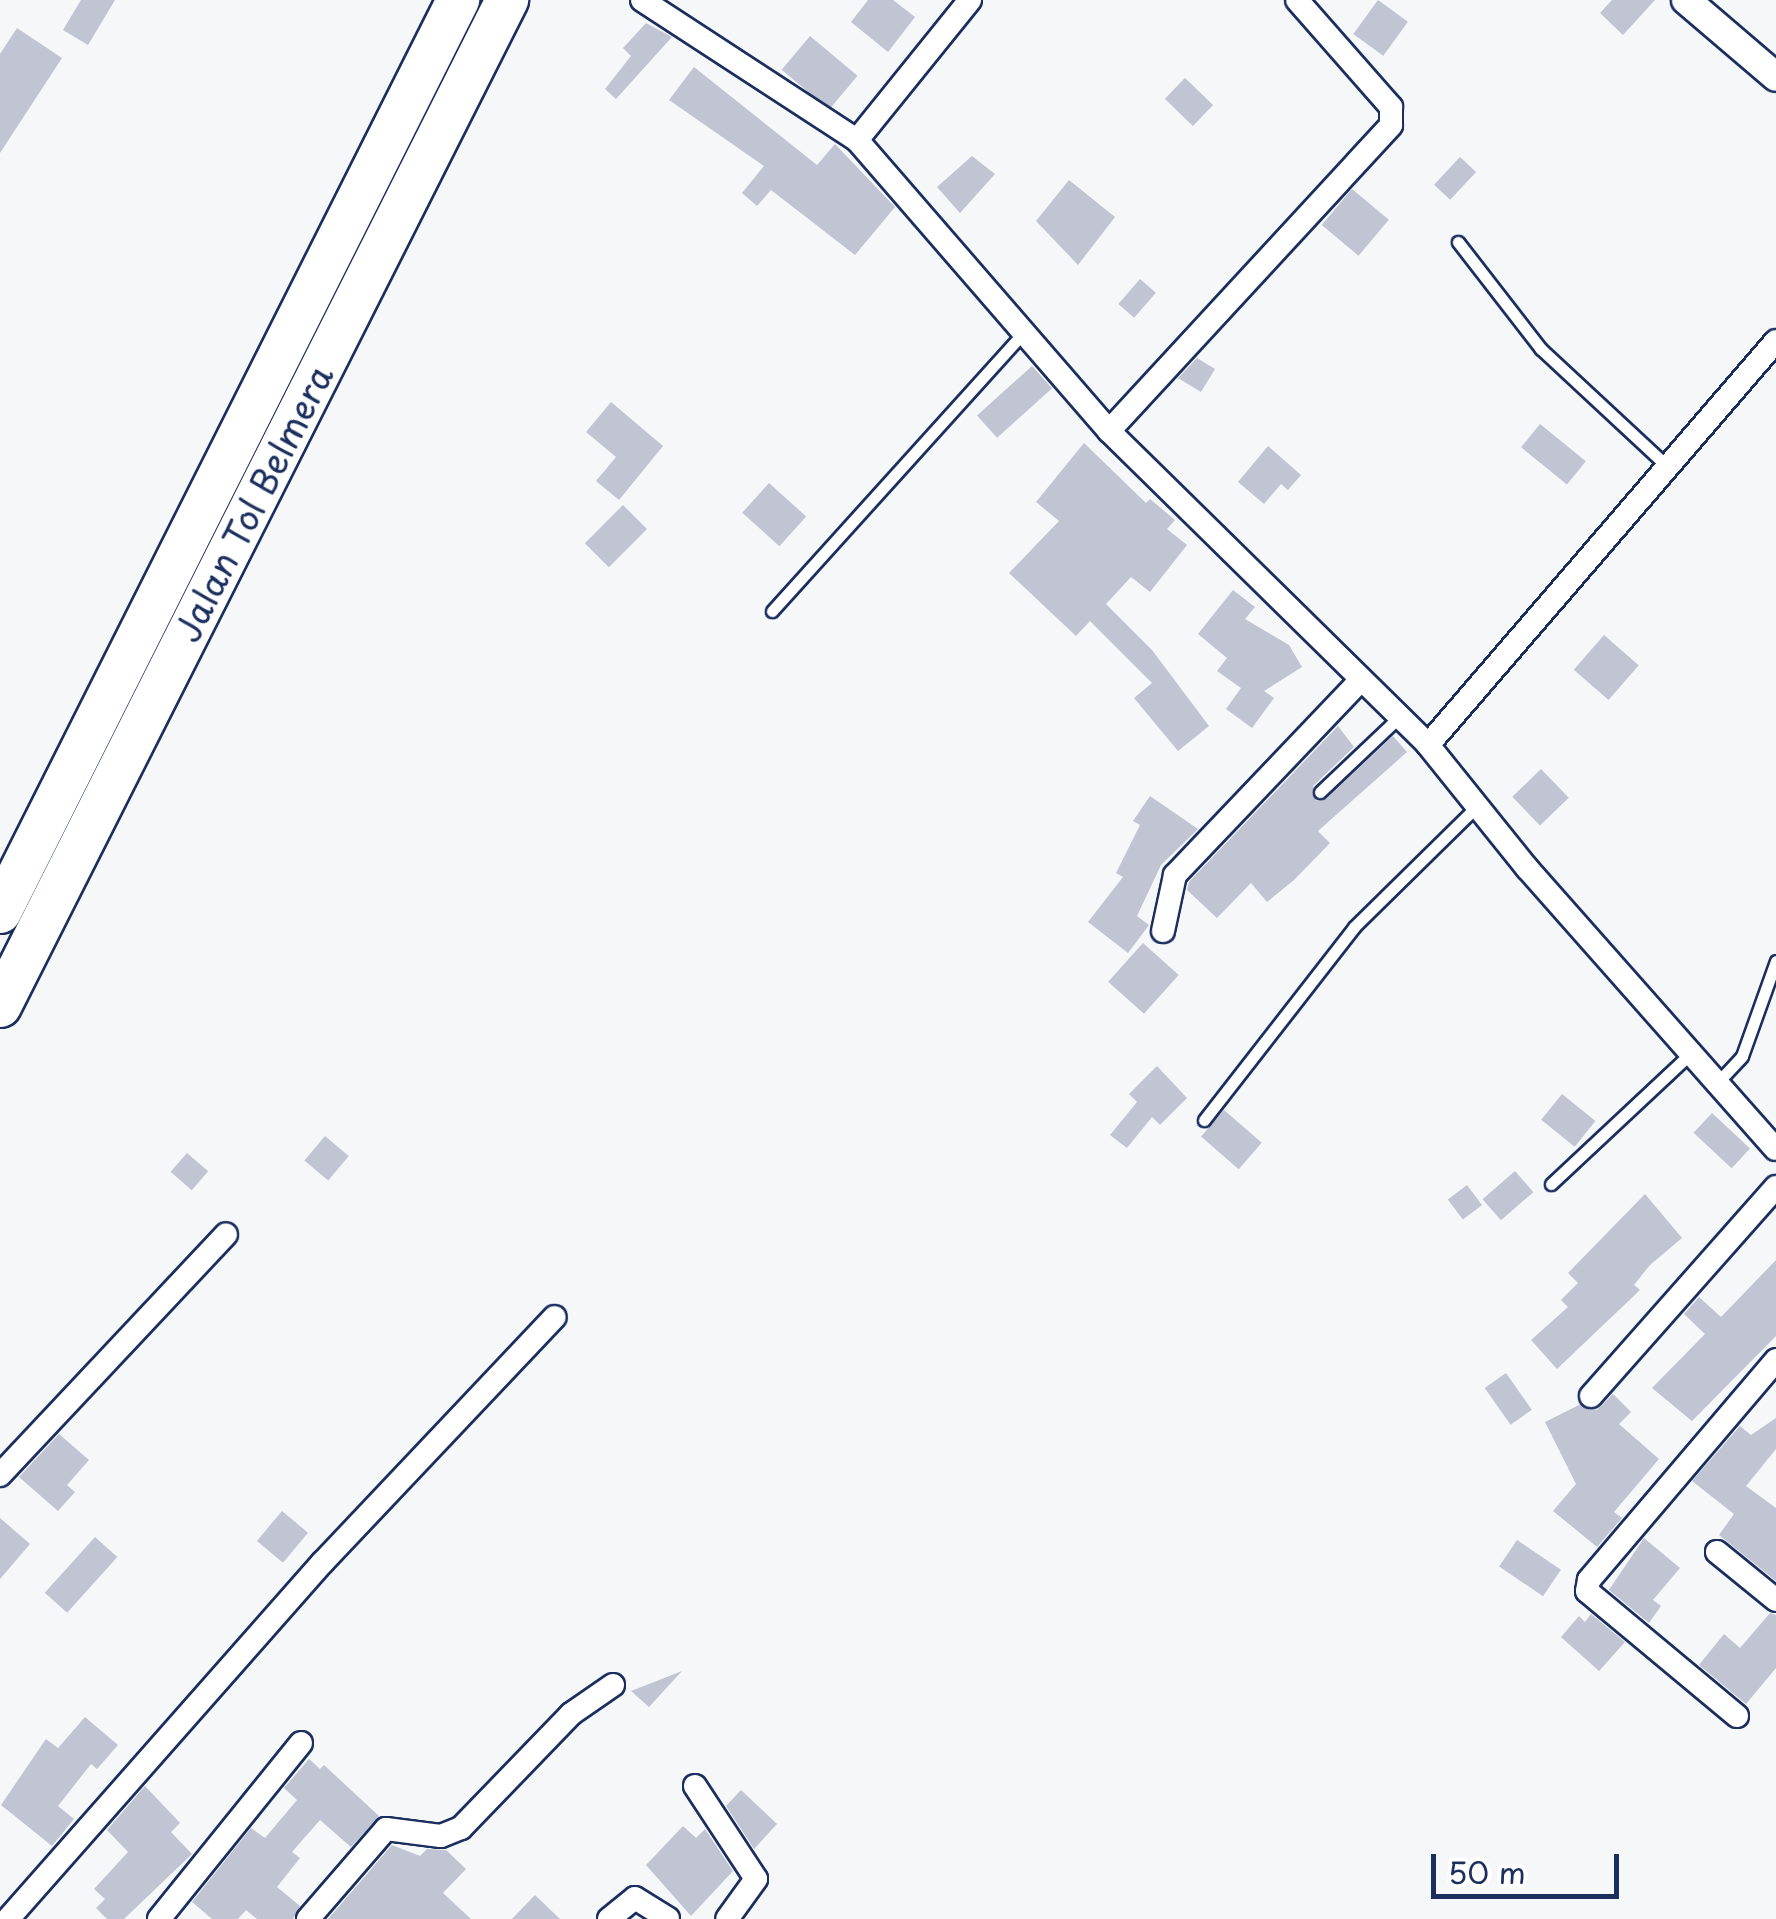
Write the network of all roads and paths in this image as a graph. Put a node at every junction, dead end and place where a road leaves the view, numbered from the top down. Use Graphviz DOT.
graph roads {
  1 [pos="458,0"];
  2 [pos="507,0"];
  3 [pos="642,0"];
  4 [pos="970,0"];
  5 [pos="1296,0"];
  6 [pos="1686,0"];
  7 [pos="1776,76"];
  8 [pos="857,140"];
  9 [pos="1458,242"];
  10 [pos="1022,334"];
  11 [pos="1776,341"];
  12 [pos="1109,431"];
  13 [pos="1669,468"];
  14 [pos="772,611"];
  15 [pos="1360,680"];
  16 [pos="1399,717"];
  17 [pos="1428,745"];
  18 [pos="1320,792"];
  19 [pos="1477,806"];
  20 [pos="0,912"];
  21 [pos="1163,931"];
  22 [pos="1776,961"];
  23 [pos="0,1006"];
  24 [pos="1692,1052"];
  25 [pos="1718,1082"];
  26 [pos="1204,1120"];
  27 [pos="1776,1149"];
  28 [pos="1551,1184"];
  29 [pos="1776,1187"];
  30 [pos="226,1234"];
  31 [pos="555,1317"];
  32 [pos="1776,1360"];
  33 [pos="1591,1396"];
  34 [pos="0,1475"];
  35 [pos="1717,1552"];
  36 [pos="1776,1600"];
  37 [pos="613,1685"];
  38 [pos="1737,1716"];
  39 [pos="301,1743"];
  40 [pos="695,1786"];
  41 [pos="8,1919"];
  42 [pos="158,1919"];
  43 [pos="308,1919"];
  44 [pos="608,1919"];
  45 [pos="668,1919"];
  46 [pos="727,1919"];
  1 -- 20 [label="highway, Jalan Tol Belmera"];
  2 -- 23 [label="highway, Jalan Tol Belmera"];
  3 -- 8 [label="street"];
  4 -- 8 [label="street"];
  5 -- 12 [label="street"];
  6 -- 7 [label="street"];
  8 -- 10 [label="street"];
  9 -- 13 [label="lane"];
  10 -- 12 [label="street"];
  10 -- 14 [label="lane"];
  11 -- 13 [label="street"];
  12 -- 15 [label="street"];
  13 -- 17 [label="street"];
  15 -- 16 [label="street"];
  15 -- 21 [label="street"];
  16 -- 17 [label="street"];
  16 -- 18 [label="lane"];
  17 -- 19 [label="street"];
  19 -- 24 [label="street"];
  19 -- 26 [label="lane"];
  22 -- 25 [label="lane"];
  24 -- 25 [label="street"];
  24 -- 28 [label="lane"];
  25 -- 27 [label="street"];
  29 -- 33 [label="street"];
  30 -- 34 [label="street"];
  31 -- 41 [label="street"];
  32 -- 38 [label="street"];
  35 -- 36 [label="street"];
  37 -- 43 [label="street"];
  39 -- 42 [label="street"];
  40 -- 46 [label="street"];
  44 -- 45 [label="street"];
}
